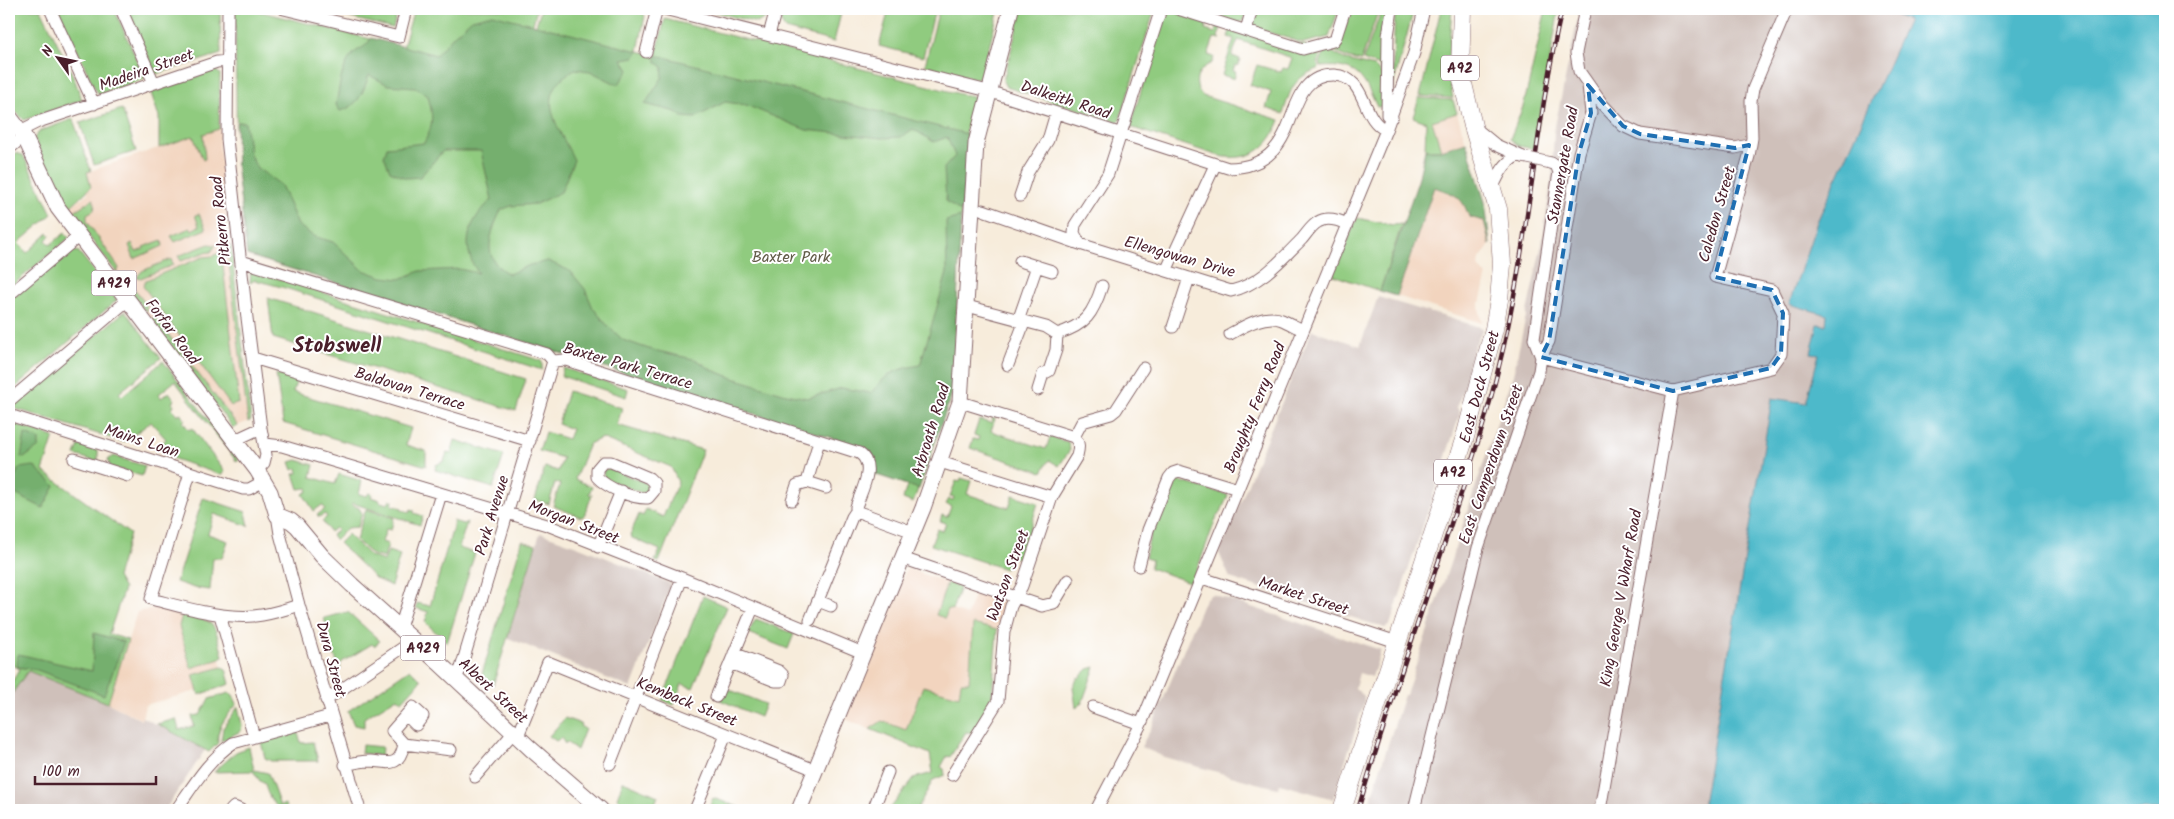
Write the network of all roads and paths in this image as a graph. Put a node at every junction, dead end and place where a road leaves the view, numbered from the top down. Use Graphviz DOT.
graph roads {
  1 [pos="50,9"];
  2 [pos="121,9"];
  3 [pos="228,9"];
  4 [pos="284,9"];
  5 [pos="406,9"];
  6 [pos="657,9"];
  7 [pos="664,9"];
  8 [pos="776,9"];
  9 [pos="1011,9"];
  10 [pos="1161,9"];
  11 [pos="1178,9"];
  12 [pos="1252,9"];
  13 [pos="1345,9"];
  14 [pos="1392,9"];
  15 [pos="1424,9"];
  16 [pos="1462,9"];
  17 [pos="1585,9"];
  18 [pos="1787,9"];
  19 [pos="1246,30"];
  20 [pos="769,35"];
  21 [pos="646,52"];
  22 [pos="228,61"];
  23 [pos="154,83"];
  24 [pos="1588,85"];
  25 [pos="988,91"];
  26 [pos="94,104"];
  27 [pos="1056,113"];
  28 [pos="9,116"];
  29 [pos="1392,117"];
  30 [pos="1473,126"];
  31 [pos="1386,130"];
  32 [pos="22,134"];
  33 [pos="1122,134"];
  34 [pos="1749,145"];
  35 [pos="9,149"];
  36 [pos="1520,156"];
  37 [pos="1215,165"];
  38 [pos="1493,187"];
  39 [pos="1020,196"];
  40 [pos="983,210"];
  41 [pos="1347,224"];
  42 [pos="78,237"];
  43 [pos="1080,244"];
  44 [pos="241,261"];
  45 [pos="1020,261"];
  46 [pos="1036,266"];
  47 [pos="1167,269"];
  48 [pos="1052,271"];
  49 [pos="1189,278"];
  50 [pos="1102,286"];
  51 [pos="9,295"];
  52 [pos="128,300"];
  53 [pos="968,306"];
  54 [pos="1021,322"];
  55 [pos="1174,327"];
  56 [pos="1303,330"];
  57 [pos="1057,334"];
  58 [pos="1230,334"];
  59 [pos="1540,357"];
  60 [pos="253,358"];
  61 [pos="553,361"];
  62 [pos="1008,366"];
  63 [pos="1143,368"];
  64 [pos="1038,390"];
  65 [pos="1673,391"];
  66 [pos="9,401"];
  67 [pos="967,404"];
  68 [pos="9,415"];
  69 [pos="261,428"];
  70 [pos="1076,440"];
  71 [pos="234,441"];
  72 [pos="530,441"];
  73 [pos="819,441"];
  74 [pos="265,444"];
  75 [pos="108,446"];
  76 [pos="74,459"];
  77 [pos="940,462"];
  78 [pos="101,467"];
  79 [pos="190,473"];
  80 [pos="260,475"];
  81 [pos="128,476"];
  82 [pos="807,482"];
  83 [pos="826,488"];
  84 [pos="1238,489"];
  85 [pos="621,490"];
  86 [pos="441,494"];
  87 [pos="1052,497"];
  88 [pos="792,500"];
  89 [pos="856,511"];
  90 [pos="508,514"];
  91 [pos="277,515"];
  92 [pos="913,532"];
  93 [pos="598,547"];
  94 [pos="902,558"];
  95 [pos="1139,566"];
  96 [pos="682,578"];
  97 [pos="1202,578"];
  98 [pos="1068,580"];
  99 [pos="1016,597"];
  100 [pos="818,601"];
  101 [pos="299,605"];
  102 [pos="831,606"];
  103 [pos="753,608"];
  104 [pos="220,614"];
  105 [pos="810,620"];
  106 [pos="400,628"];
  107 [pos="414,640"];
  108 [pos="1397,642"];
  109 [pos="863,654"];
  110 [pos="456,678"];
  111 [pos="716,697"];
  112 [pos="636,698"];
  113 [pos="326,700"];
  114 [pos="1093,707"];
  115 [pos="406,715"];
  116 [pos="330,716"];
  117 [pos="1142,724"];
  118 [pos="516,734"];
  119 [pos="726,735"];
  120 [pos="254,737"];
  121 [pos="404,744"];
  122 [pos="451,750"];
  123 [pos="345,764"];
  124 [pos="610,764"];
  125 [pos="815,770"];
  126 [pos="952,775"];
  127 [pos="475,777"];
  128 [pos="889,780"];
  129 [pos="176,810"];
  130 [pos="232,810"];
  131 [pos="241,810"];
  132 [pos="360,810"];
  133 [pos="601,810"];
  134 [pos="695,810"];
  135 [pos="801,810"];
  136 [pos="873,810"];
  137 [pos="1096,810"];
  138 [pos="1342,810"];
  139 [pos="1414,810"];
  140 [pos="1600,810"];
  1 -- 26 [label="street"];
  2 -- 23 [label="street"];
  3 -- 22 [label="street, Pitkerro Road"];
  4 -- 5 [label="street"];
  6 -- 21 [label="street"];
  7 -- 20 [label="street, Dalkeith Road"];
  8 -- 20 [label="street"];
  9 -- 25 [label="main road, Arbroath Road"];
  10 -- 33 [label="street"];
  11 -- 19 [label="street"];
  12 -- 19 [label="street"];
  13 -- 19 [label="street"];
  14 -- 29 [label="street"];
  15 -- 29 [label="street, Broughty Ferry Road"];
  16 -- 30 [label="highway, East Dock Street / A92"];
  17 -- 24 [label="street, Stannergate Road"];
  18 -- 34 [label="street, Caledon Street"];
  20 -- 25 [label="street, Dalkeith Road"];
  22 -- 23 [label="street, Madeira Street"];
  22 -- 44 [label="street, Pitkerro Road"];
  23 -- 26 [label="street, Madeira Street"];
  24 -- 34 [label="street"];
  24 -- 59 [label="street, Stannergate Road"];
  25 -- 27 [label="street, Dalkeith Road"];
  25 -- 53 [label="main road, Arbroath Road"];
  26 -- 32 [label="street, Madeira Street"];
  27 -- 33 [label="street, Dalkeith Road"];
  27 -- 39 [label="street"];
  28 -- 32 [label="main road, Forfar Road / A929"];
  29 -- 31 [label="street, Broughty Ferry Road"];
  30 -- 36 [label="street, East Camperdown Street"];
  30 -- 38 [label="highway, East Dock Street / A92"];
  31 -- 37 [label="street, Dalkeith Road"];
  31 -- 41 [label="street, Broughty Ferry Road"];
  32 -- 35 [label="street, Madeira Street"];
  32 -- 42 [label="main road, Forfar Road / A929"];
  33 -- 37 [label="street, Dalkeith Road"];
  33 -- 43 [label="street"];
  34 -- 65 [label="street, Caledon Street"];
  36 -- 38 [label="street"];
  36 -- 59 [label="street, East Camperdown Street, bridge"];
  37 -- 47 [label="street"];
  38 -- 108 [label="highway, East Dock Street / A92"];
  40 -- 43 [label="street, Ellengowan Drive"];
  41 -- 49 [label="street, Ellengowan Drive"];
  41 -- 56 [label="street, Broughty Ferry Road"];
  42 -- 51 [label="street"];
  42 -- 52 [label="main road, Forfar Road / A929"];
  43 -- 47 [label="street, Ellengowan Drive"];
  44 -- 60 [label="street, Pitkerro Road"];
  44 -- 61 [label="street, Baxter Park Terrace"];
  45 -- 46 [label="street"];
  46 -- 48 [label="street"];
  46 -- 54 [label="street"];
  47 -- 49 [label="street, Ellengowan Drive"];
  49 -- 55 [label="street"];
  50 -- 57 [label="street"];
  52 -- 66 [label="street"];
  52 -- 71 [label="main road, Forfar Road / A929"];
  53 -- 54 [label="street"];
  53 -- 77 [label="main road, Arbroath Road"];
  54 -- 57 [label="street"];
  54 -- 62 [label="street"];
  56 -- 58 [label="street"];
  56 -- 84 [label="street, Broughty Ferry Road"];
  57 -- 64 [label="street"];
  59 -- 65 [label="street"];
  59 -- 139 [label="street, East Camperdown Street"];
  60 -- 69 [label="street, Pitkerro Road"];
  60 -- 72 [label="street, Baldovan Terrace"];
  61 -- 72 [label="street, Park Avenue"];
  61 -- 73 [label="street, Baxter Park Terrace"];
  63 -- 70 [label="street"];
  65 -- 140 [label="street, King George V Wharf Road"];
  67 -- 70 [label="street"];
  68 -- 75 [label="street, Mains Loan"];
  69 -- 71 [label="street"];
  69 -- 74 [label="street, Pitkerro Road"];
  70 -- 87 [label="street, Watson Street"];
  71 -- 80 [label="main road, Forfar Road / A929"];
  72 -- 90 [label="street, Park Avenue"];
  73 -- 82 [label="street"];
  73 -- 89 [label="street, Baxter Park Terrace"];
  74 -- 80 [label="street, Pitkerro Road"];
  74 -- 86 [label="street, Morgan Street"];
  75 -- 78 [label="street"];
  75 -- 79 [label="street, Mains Loan"];
  76 -- 78 [label="street"];
  77 -- 87 [label="street"];
  77 -- 92 [label="main road, Arbroath Road"];
  78 -- 81 [label="street"];
  79 -- 80 [label="street, Mains Loan"];
  79 -- 104 [label="street"];
  80 -- 91 [label="main road, Forfar Road / A929"];
  82 -- 83 [label="street"];
  82 -- 88 [label="street"];
  84 -- 95 [label="street"];
  84 -- 97 [label="street, Broughty Ferry Road"];
  85 -- 85 [label="street"];
  85 -- 93 [label="street"];
  86 -- 90 [label="street, Morgan Street"];
  86 -- 106 [label="street"];
  87 -- 99 [label="street, Watson Street"];
  89 -- 92 [label="street"];
  89 -- 100 [label="street"];
  90 -- 93 [label="street, Morgan Street"];
  90 -- 110 [label="street, Park Avenue"];
  91 -- 101 [label="street, Dura Street"];
  91 -- 106 [label="main road, Albert Street / A929"];
  92 -- 94 [label="main road, Arbroath Road"];
  93 -- 96 [label="street, Morgan Street"];
  94 -- 99 [label="street"];
  94 -- 109 [label="main road, Arbroath Road"];
  96 -- 103 [label="street, Morgan Street"];
  96 -- 112 [label="street"];
  97 -- 108 [label="street, Market Street"];
  97 -- 117 [label="street, Broughty Ferry Road"];
  98 -- 99 [label="street"];
  99 -- 126 [label="street, Watson Street"];
  100 -- 102 [label="street"];
  100 -- 105 [label="street"];
  101 -- 104 [label="street"];
  101 -- 113 [label="street, Dura Street"];
  103 -- 109 [label="street, Morgan Street"];
  103 -- 111 [label="street"];
  104 -- 120 [label="street"];
  106 -- 107 [label="main road, Albert Street / A929"];
  107 -- 110 [label="main road, Albert Street / A929"];
  107 -- 113 [label="street"];
  108 -- 138 [label="highway, East Dock Street / A92"];
  109 -- 125 [label="main road, Arbroath Road"];
  110 -- 118 [label="main road, Albert Street / A929"];
  112 -- 118 [label="street, Kemback Street"];
  112 -- 119 [label="street, Kemback Street"];
  112 -- 124 [label="street"];
  113 -- 116 [label="street, Dura Street"];
  114 -- 117 [label="street"];
  115 -- 121 [label="street"];
  116 -- 120 [label="street"];
  116 -- 123 [label="street, Dura Street"];
  117 -- 137 [label="street, Broughty Ferry Road"];
  118 -- 127 [label="street"];
  118 -- 133 [label="main road, Albert Street / A929"];
  119 -- 125 [label="street, Kemback Street"];
  119 -- 134 [label="street"];
  120 -- 129 [label="street"];
  121 -- 122 [label="street"];
  121 -- 123 [label="street"];
  123 -- 132 [label="street, Dura Street"];
  125 -- 135 [label="main road, Arbroath Road"];
  128 -- 136 [label="street"];
  130 -- 131 [label="street"];
}
